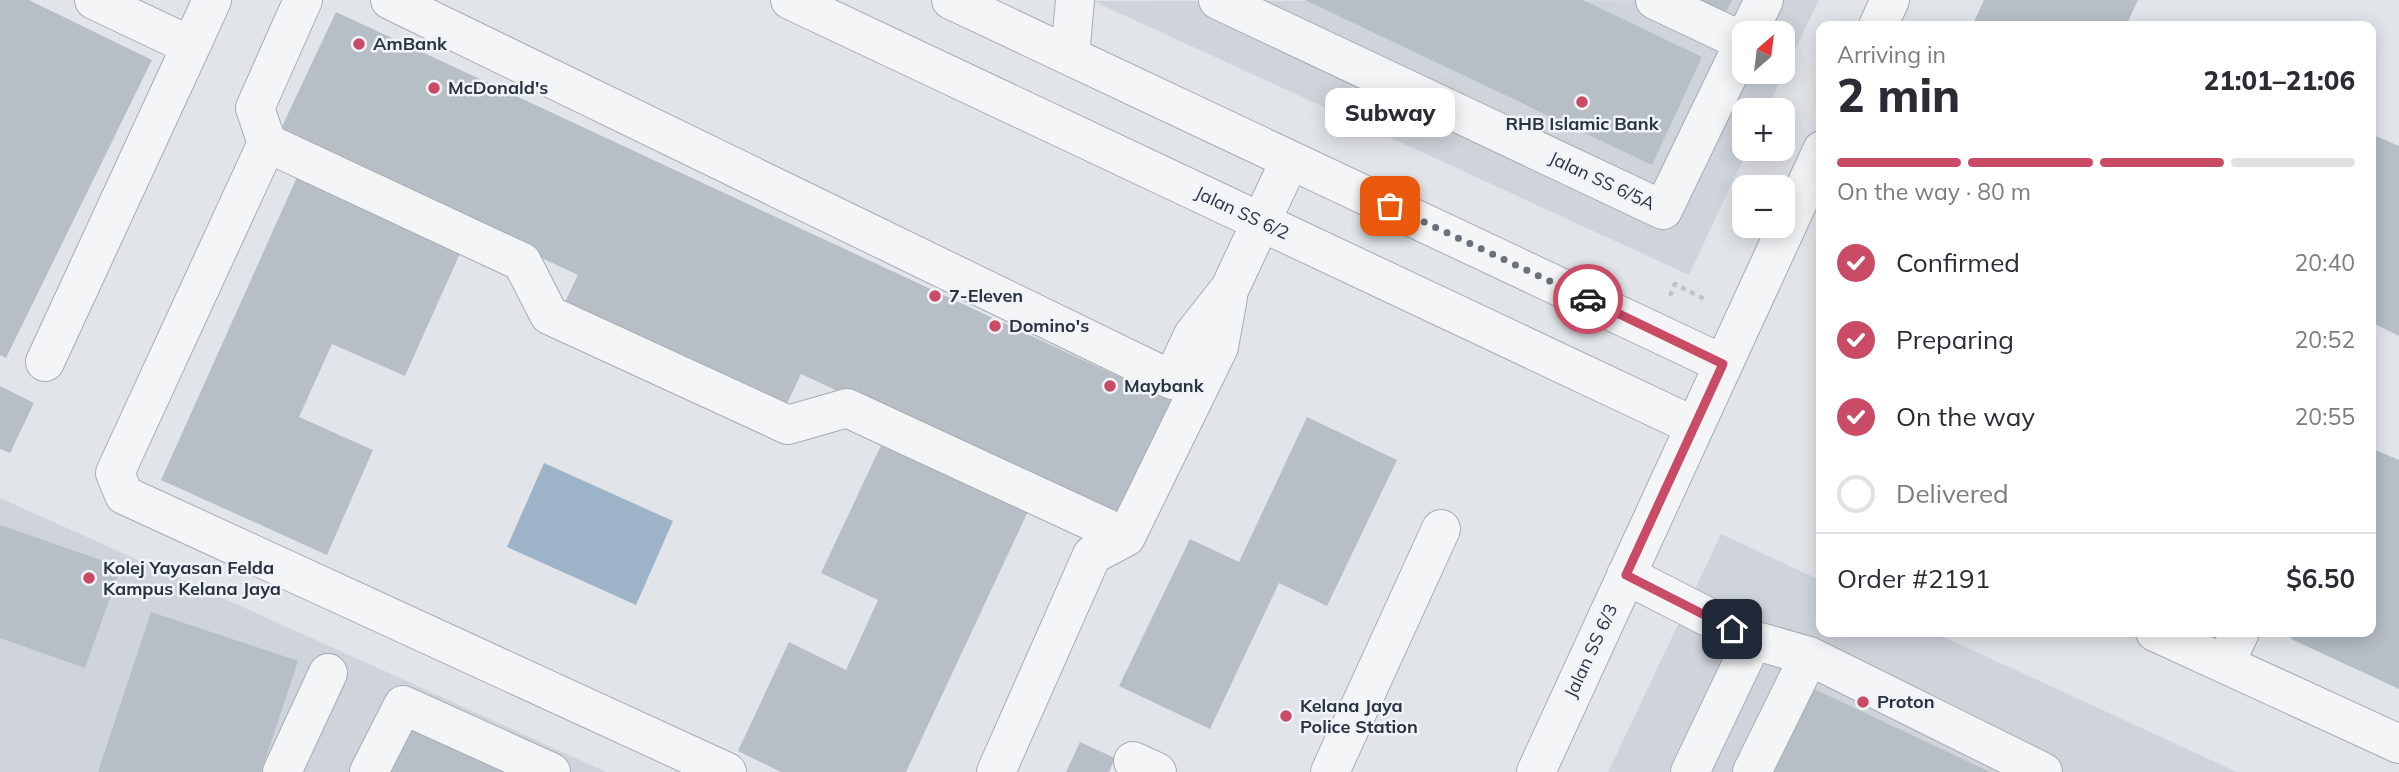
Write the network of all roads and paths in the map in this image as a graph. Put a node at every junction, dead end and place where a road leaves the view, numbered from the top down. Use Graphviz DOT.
graph roads {
  1 [pos="94,0"];
  2 [pos="212,0"];
  3 [pos="303,0"];
  4 [pos="390,0"];
  5 [pos="790,0"];
  6 [pos="951,0"];
  7 [pos="1075,0"];
  8 [pos="1218,0"];
  9 [pos="1655,0"];
  10 [pos="1764,0"];
  11 [pos="1891,0"];
  12 [pos="1754,21"];
  13 [pos="1880,21"];
  14 [pos="1732,35"];
  15 [pos="191,46"];
  16 [pos="1070,56"];
  17 [pos="1732,66"];
  18 [pos="267,144"];
  19 [pos="1290,160"];
  20 [pos="1816,163"];
  21 [pos="1261,221"];
  22 [pos="1230,288"];
  23 [pos="45,362"];
  24 [pos="1723,364"];
  25 [pos="1694,426"];
  26 [pos="1441,529"];
  27 [pos="1126,537"];
  28 [pos="1626,575"];
  29 [pos="2179,637"];
  30 [pos="1753,640"];
  31 [pos="2232,648"];
  32 [pos="1809,656"];
  33 [pos="328,673"];
  34 [pos="2399,744"];
  35 [pos="282,772"];
  36 [pos="369,772"];
  37 [pos="551,772"];
  38 [pos="727,772"];
  39 [pos="996,772"];
  40 [pos="1330,772"];
  41 [pos="1536,772"];
  42 [pos="1690,772"];
  43 [pos="1752,772"];
  44 [pos="2043,772"];
  1 -- 15 [label="street"];
  2 -- 15 [label="street"];
  3 -- 18 [label="street"];
  4 -- 22 [label="street"];
  5 -- 21 [label="street, Jalan SS 6/2"];
  6 -- 16 [label="street"];
  7 -- 16 [label="street"];
  8 -- 17 [label="street, Jalan SS 6/5A"];
  9 -- 14 [label="street"];
  10 -- 12 [label="street"];
  11 -- 13 [label="street"];
  15 -- 23 [label="street"];
  16 -- 19 [label="street"];
  18 -- 27 [label="street"];
  18 -- 38 [label="street"];
  19 -- 21 [label="street"];
  19 -- 24 [label="street"];
  20 -- 24 [label="street, Jalan SS 6/3"];
  21 -- 22 [label="street"];
  21 -- 25 [label="street, Jalan SS 6/2"];
  22 -- 27 [label="street"];
  24 -- 25 [label="street, Jalan SS 6/3"];
  25 -- 28 [label="street, Jalan SS 6/3"];
  26 -- 40 [label="street"];
  27 -- 39 [label="street"];
  28 -- 30 [label="street"];
  28 -- 41 [label="street, Jalan SS 6/3"];
  29 -- 31 [label="street"];
  30 -- 32 [label="street"];
  30 -- 42 [label="street"];
  31 -- 34 [label="street"];
  32 -- 43 [label="street"];
  32 -- 44 [label="street"];
  33 -- 35 [label="street"];
  36 -- 37 [label="street"];
}
